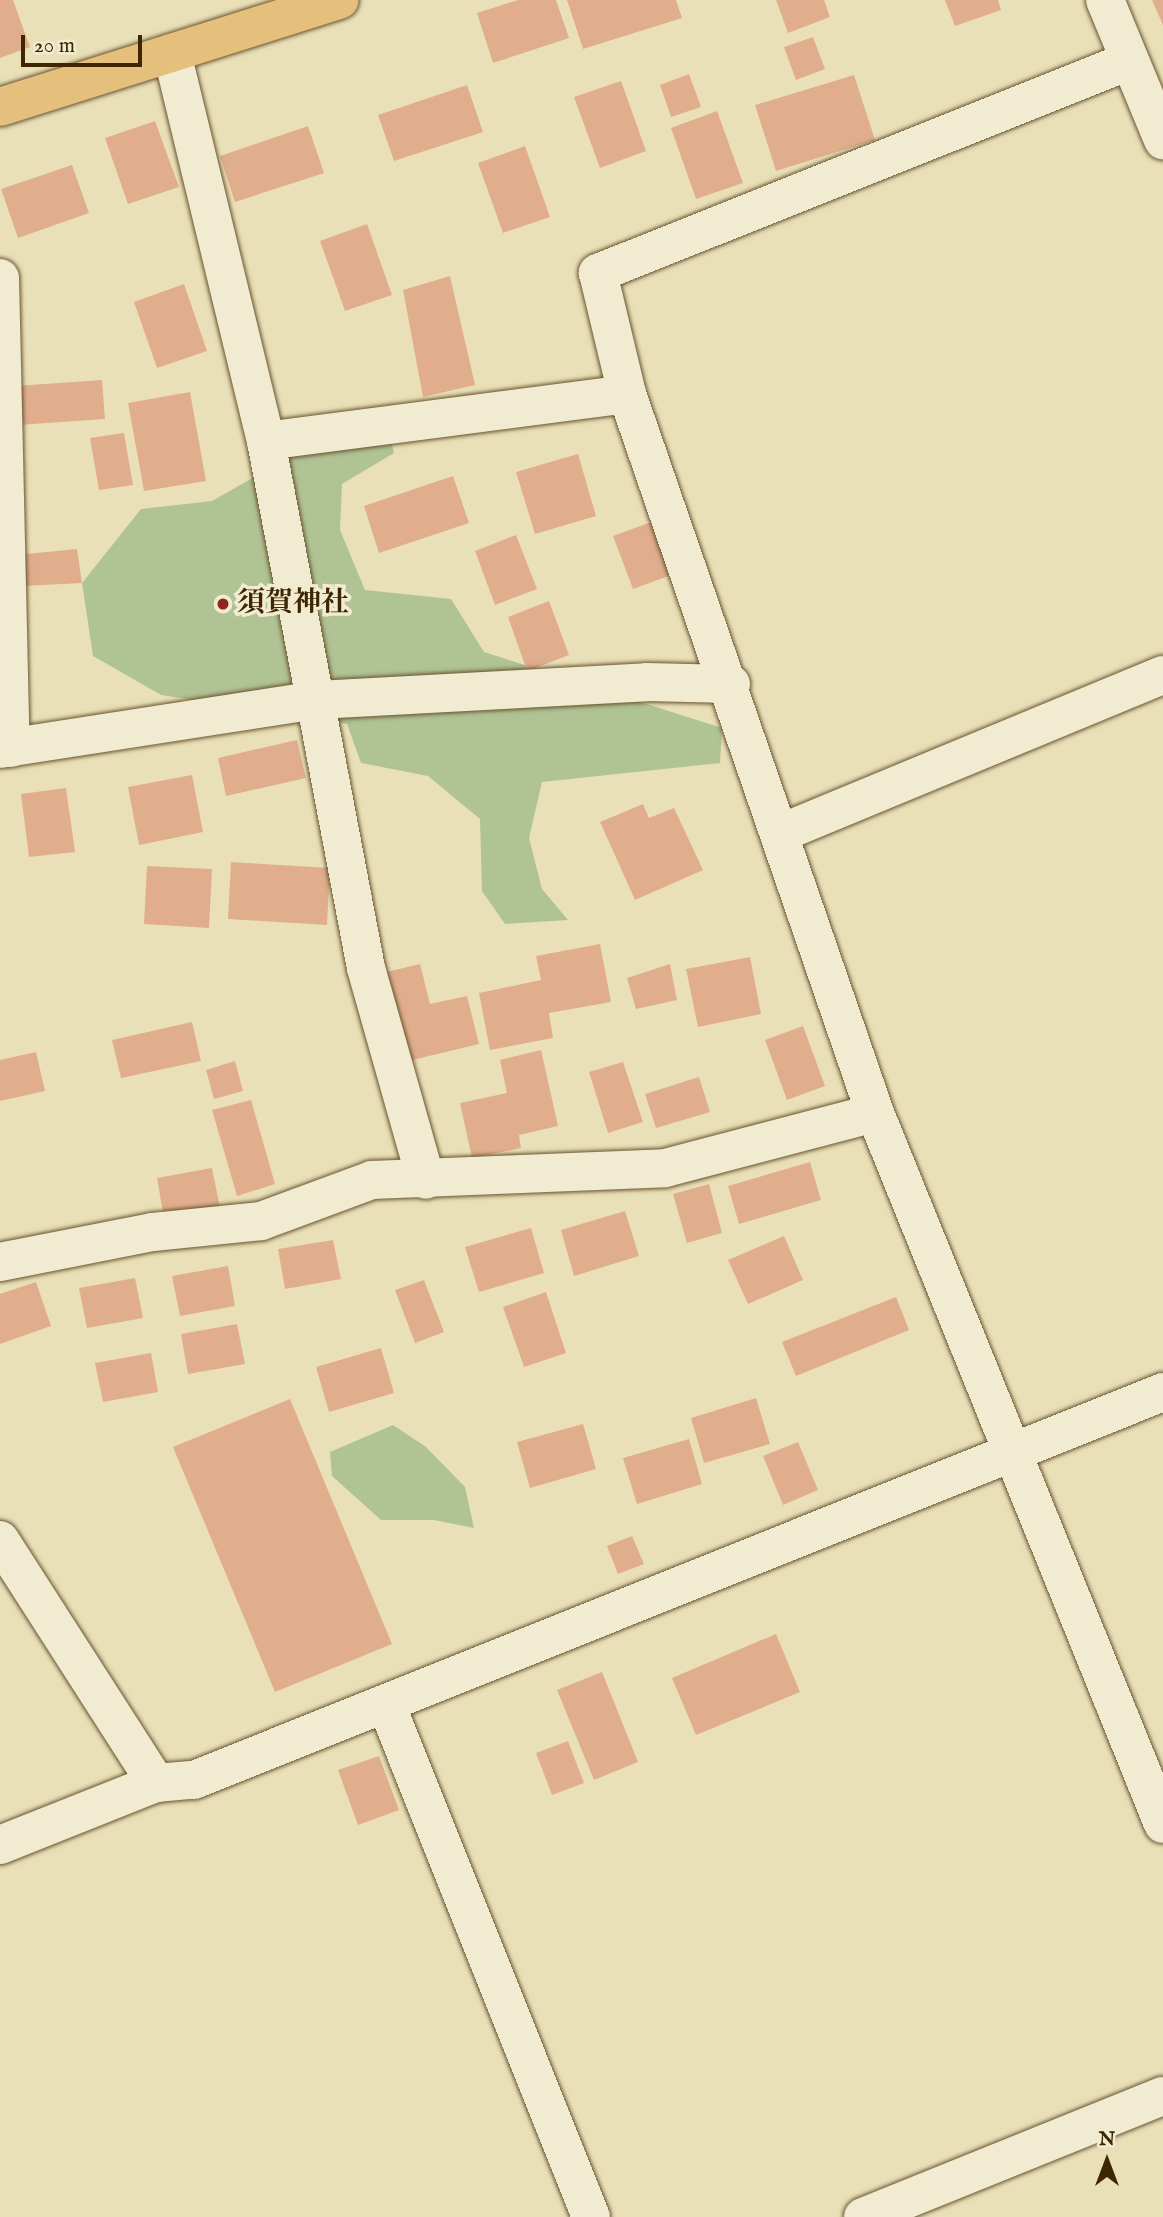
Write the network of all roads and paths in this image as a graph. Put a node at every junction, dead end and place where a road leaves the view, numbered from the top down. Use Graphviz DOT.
graph roads {
  1 [pos="340,0"];
  2 [pos="1105,0"];
  3 [pos="173,53"];
  4 [pos="1129,61"];
  5 [pos="0,107"];
  6 [pos="1163,140"];
  7 [pos="0,278"];
  8 [pos="627,394"];
  9 [pos="265,441"];
  10 [pos="1163,675"];
  11 [pos="731,684"];
  12 [pos="317,699"];
  13 [pos="5,748"];
  14 [pos="781,833"];
  15 [pos="875,1113"];
  16 [pos="426,1180"];
  17 [pos="0,1262"];
  18 [pos="1163,1392"];
  19 [pos="1013,1452"];
  20 [pos="0,1540"];
  21 [pos="386,1704"];
  22 [pos="156,1783"];
  23 [pos="1163,1824"];
  24 [pos="0,1845"];
  25 [pos="1163,2096"];
  26 [pos="591,2217"];
  27 [pos="863,2217"];
  1 -- 3 [label="main road"];
  2 -- 4 [label="street"];
  3 -- 5 [label="main road"];
  3 -- 9 [label="street"];
  4 -- 6 [label="street"];
  4 -- 8 [label="street"];
  7 -- 13 [label="street"];
  8 -- 9 [label="street"];
  8 -- 11 [label="street"];
  9 -- 12 [label="street"];
  10 -- 14 [label="street"];
  11 -- 12 [label="street"];
  11 -- 14 [label="street"];
  12 -- 13 [label="street"];
  12 -- 16 [label="street"];
  14 -- 15 [label="street"];
  15 -- 16 [label="street"];
  15 -- 19 [label="street"];
  16 -- 17 [label="street"];
  18 -- 19 [label="street"];
  19 -- 21 [label="street"];
  19 -- 23 [label="street"];
  20 -- 22 [label="street"];
  21 -- 22 [label="street"];
  21 -- 26 [label="street"];
  22 -- 24 [label="street"];
  25 -- 27 [label="street"];
}
